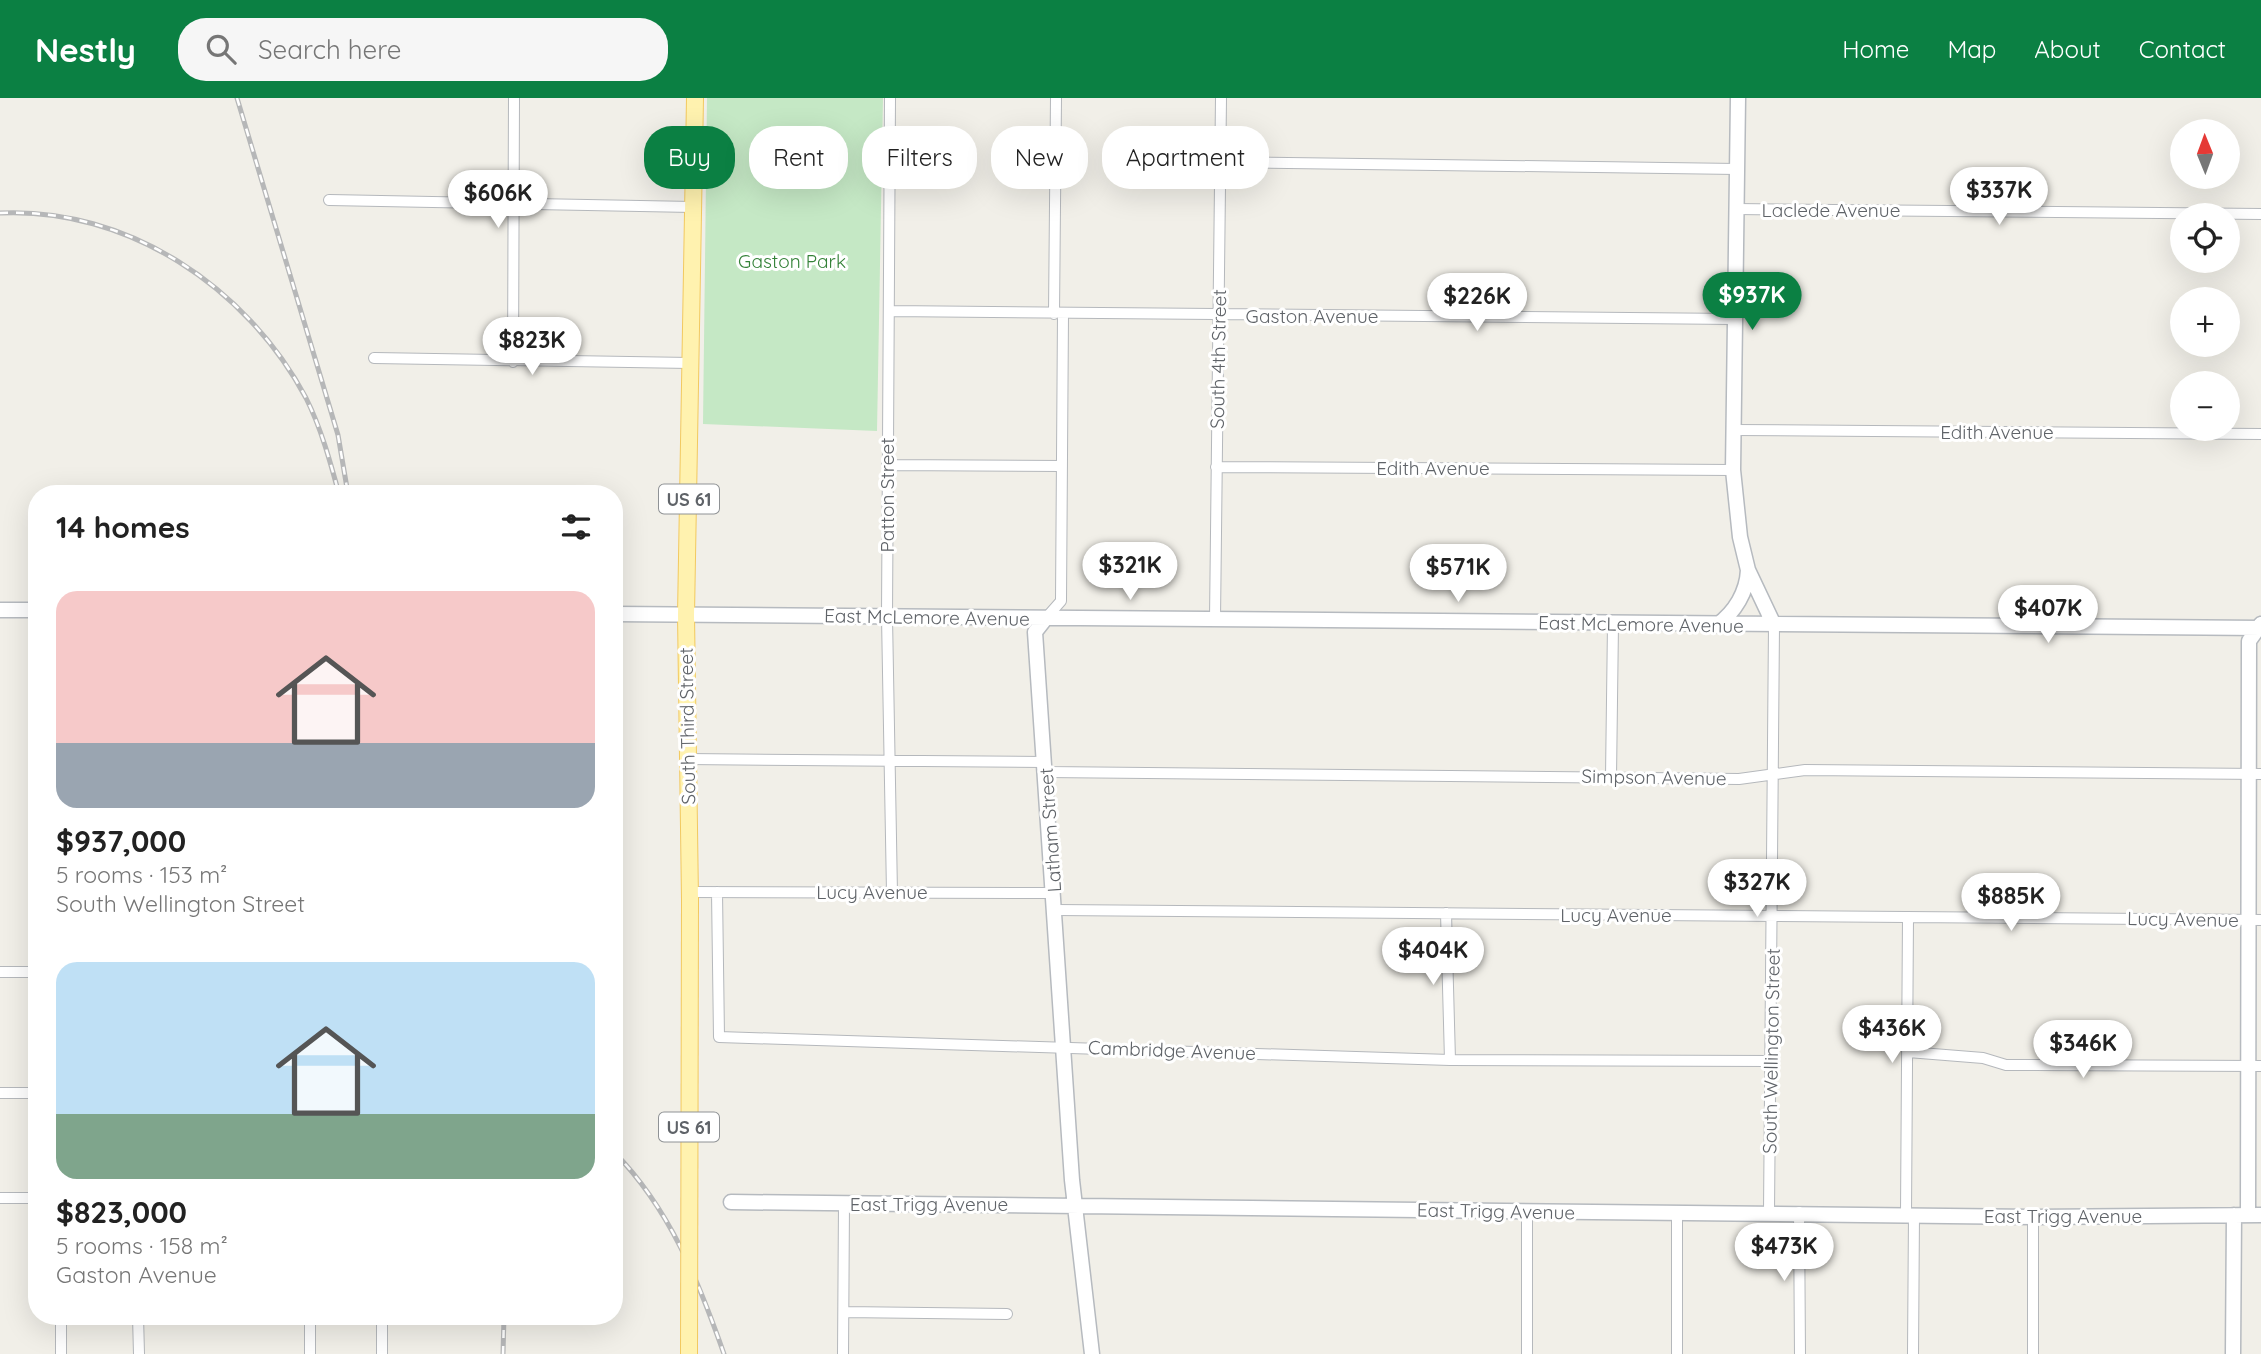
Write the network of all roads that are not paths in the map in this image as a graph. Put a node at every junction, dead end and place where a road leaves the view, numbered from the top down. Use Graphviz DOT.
graph roads {
  1 [pos="514,98"];
  2 [pos="695,98"];
  3 [pos="890,98"];
  4 [pos="1056,98"];
  5 [pos="1222,98"];
  6 [pos="1738,98"];
  7 [pos="1222,126"];
  8 [pos="1269,163"];
  9 [pos="1737,169"];
  10 [pos="1221,189"];
  11 [pos="329,201"];
  12 [pos="513,205"];
  13 [pos="693,206"];
  14 [pos="1736,209"];
  15 [pos="2261,214"];
  16 [pos="890,311"];
  17 [pos="1059,314"];
  18 [pos="1219,315"];
  19 [pos="1735,319"];
  20 [pos="374,358"];
  21 [pos="513,362"];
  22 [pos="690,363"];
  23 [pos="1734,430"];
  24 [pos="2261,434"];
  25 [pos="887,465"];
  26 [pos="1062,466"];
  27 [pos="1216,467"];
  28 [pos="1733,470"];
  29 [pos="1748,570"];
  30 [pos="0,610"];
  31 [pos="28,610"];
  32 [pos="623,614"];
  33 [pos="686,615"];
  34 [pos="887,617"];
  35 [pos="1046,618"];
  36 [pos="1214,620"];
  37 [pos="1613,624"];
  38 [pos="1717,625"];
  39 [pos="1774,625"];
  40 [pos="2260,627"];
  41 [pos="687,760"];
  42 [pos="890,761"];
  43 [pos="1046,767"];
  44 [pos="1773,773"];
  45 [pos="2255,775"];
  46 [pos="1611,777"];
  47 [pos="717,892"];
  48 [pos="892,893"];
  49 [pos="1054,893"];
  50 [pos="690,895"];
  51 [pos="1055,910"];
  52 [pos="1446,913"];
  53 [pos="1773,916"];
  54 [pos="1908,917"];
  55 [pos="2255,920"];
  56 [pos="0,972"];
  57 [pos="28,972"];
  58 [pos="1064,1046"];
  59 [pos="1908,1052"];
  60 [pos="1450,1059"];
  61 [pos="1770,1061"];
  62 [pos="2256,1066"];
  63 [pos="0,1093"];
  64 [pos="28,1093"];
  65 [pos="0,1198"];
  66 [pos="28,1198"];
  67 [pos="731,1202"];
  68 [pos="844,1204"];
  69 [pos="1075,1206"];
  70 [pos="1527,1212"];
  71 [pos="1677,1212"];
  72 [pos="1769,1212"];
  73 [pos="1799,1212"];
  74 [pos="1910,1214"];
  75 [pos="2248,1215"];
  76 [pos="2033,1217"];
  77 [pos="844,1312"];
  78 [pos="1007,1314"];
  79 [pos="61,1325"];
  80 [pos="138,1325"];
  81 [pos="310,1325"];
  82 [pos="382,1325"];
  83 [pos="61,1354"];
  84 [pos="139,1354"];
  85 [pos="310,1354"];
  86 [pos="382,1354"];
  87 [pos="689,1354"];
  88 [pos="843,1354"];
  89 [pos="1092,1354"];
  90 [pos="1527,1354"];
  91 [pos="1677,1354"];
  92 [pos="1800,1354"];
  93 [pos="1913,1354"];
  94 [pos="2033,1354"];
  95 [pos="2233,1354"];
  1 -- 12 [label="street"];
  2 -- 13 [label="main road, South Third Street / US 61"];
  3 -- 16 [label="street, Patton Street"];
  4 -- 17 [label="street, Latham Street"];
  5 -- 7 [label="street, South 4th Street"];
  6 -- 9 [label="street, South Wellington Street"];
  8 -- 9 [label="street"];
  9 -- 14 [label="street, South Wellington Street"];
  10 -- 18 [label="street, South 4th Street"];
  11 -- 12 [label="street"];
  12 -- 13 [label="street"];
  12 -- 21 [label="street"];
  13 -- 22 [label="main road, South Third Street / US 61"];
  14 -- 15 [label="street, Laclede Avenue"];
  14 -- 19 [label="street, South Wellington Street"];
  16 -- 17 [label="street, Gaston Avenue"];
  16 -- 25 [label="street, Patton Street"];
  17 -- 18 [label="street, Gaston Avenue"];
  17 -- 26 [label="street, Latham Street"];
  18 -- 19 [label="street, Gaston Avenue"];
  18 -- 27 [label="street, South 4th Street"];
  19 -- 23 [label="street, South Wellington Street"];
  20 -- 21 [label="street"];
  21 -- 22 [label="street"];
  22 -- 33 [label="main road, South Third Street / US 61"];
  23 -- 24 [label="street, Edith Avenue"];
  23 -- 28 [label="street, South Wellington Street"];
  25 -- 26 [label="street"];
  25 -- 34 [label="street, Patton Street"];
  26 -- 35 [label="street, Latham Street"];
  27 -- 28 [label="street, Edith Avenue"];
  27 -- 36 [label="street, South 4th Street"];
  28 -- 29 [label="street, South Wellington Street"];
  29 -- 38 [label="street"];
  29 -- 39 [label="street, South Wellington Street"];
  30 -- 31 [label="street"];
  32 -- 33 [label="street"];
  33 -- 34 [label="street, East McLemore Avenue"];
  33 -- 41 [label="main road, South Third Street / US 61"];
  34 -- 35 [label="street, East McLemore Avenue"];
  34 -- 42 [label="street, Patton Street"];
  35 -- 36 [label="street, East McLemore Avenue"];
  35 -- 43 [label="street, Latham Street"];
  36 -- 37 [label="street, East McLemore Avenue"];
  37 -- 38 [label="street, East McLemore Avenue"];
  37 -- 46 [label="street"];
  38 -- 39 [label="street, East McLemore Avenue"];
  39 -- 40 [label="street, East McLemore Avenue"];
  39 -- 44 [label="street, South Wellington Street"];
  40 -- 45 [label="street"];
  41 -- 42 [label="street, Simpson Avenue"];
  41 -- 50 [label="main road, South Third Street / US 61"];
  42 -- 43 [label="street, Simpson Avenue"];
  42 -- 48 [label="street, Patton Street"];
  43 -- 46 [label="street, Simpson Avenue"];
  43 -- 49 [label="street, Latham Street"];
  44 -- 45 [label="street, Simpson Avenue"];
  44 -- 46 [label="street, Simpson Avenue"];
  44 -- 53 [label="street, South Wellington Street"];
  45 -- 55 [label="street"];
  47 -- 48 [label="street, Lucy Avenue"];
  47 -- 50 [label="street, Lucy Avenue"];
  47 -- 58 [label="street, Cambridge Avenue"];
  48 -- 49 [label="street, Lucy Avenue"];
  49 -- 51 [label="street, Latham Street"];
  50 -- 87 [label="main road, South Third Street / US 61, bridge"];
  51 -- 52 [label="street, Lucy Avenue"];
  51 -- 58 [label="street, Latham Street"];
  52 -- 53 [label="street, Lucy Avenue"];
  52 -- 60 [label="street"];
  53 -- 54 [label="street, Lucy Avenue"];
  53 -- 61 [label="street, South Wellington Street"];
  54 -- 55 [label="street, Lucy Avenue"];
  54 -- 59 [label="street"];
  55 -- 62 [label="street"];
  56 -- 57 [label="street"];
  58 -- 60 [label="street, Cambridge Avenue"];
  58 -- 69 [label="street, Latham Street"];
  59 -- 62 [label="street"];
  59 -- 74 [label="street"];
  60 -- 61 [label="street, Cambridge Avenue"];
  61 -- 72 [label="street, South Wellington Street"];
  62 -- 75 [label="street"];
  63 -- 64 [label="street"];
  65 -- 66 [label="street"];
  67 -- 68 [label="street, East Trigg Avenue"];
  68 -- 69 [label="street, East Trigg Avenue"];
  68 -- 77 [label="street"];
  69 -- 70 [label="street, East Trigg Avenue"];
  69 -- 89 [label="street, Latham Street"];
  70 -- 71 [label="street, East Trigg Avenue"];
  70 -- 90 [label="street"];
  71 -- 72 [label="street, East Trigg Avenue"];
  71 -- 91 [label="street"];
  72 -- 73 [label="street, East Trigg Avenue"];
  73 -- 74 [label="street, East Trigg Avenue"];
  73 -- 92 [label="street"];
  74 -- 76 [label="street, East Trigg Avenue"];
  74 -- 93 [label="street"];
  75 -- 76 [label="street, East Trigg Avenue"];
  75 -- 95 [label="street"];
  76 -- 94 [label="street"];
  77 -- 78 [label="street"];
  77 -- 88 [label="street"];
  79 -- 83 [label="street"];
  80 -- 84 [label="street"];
  81 -- 85 [label="street"];
  82 -- 86 [label="street"];
}
